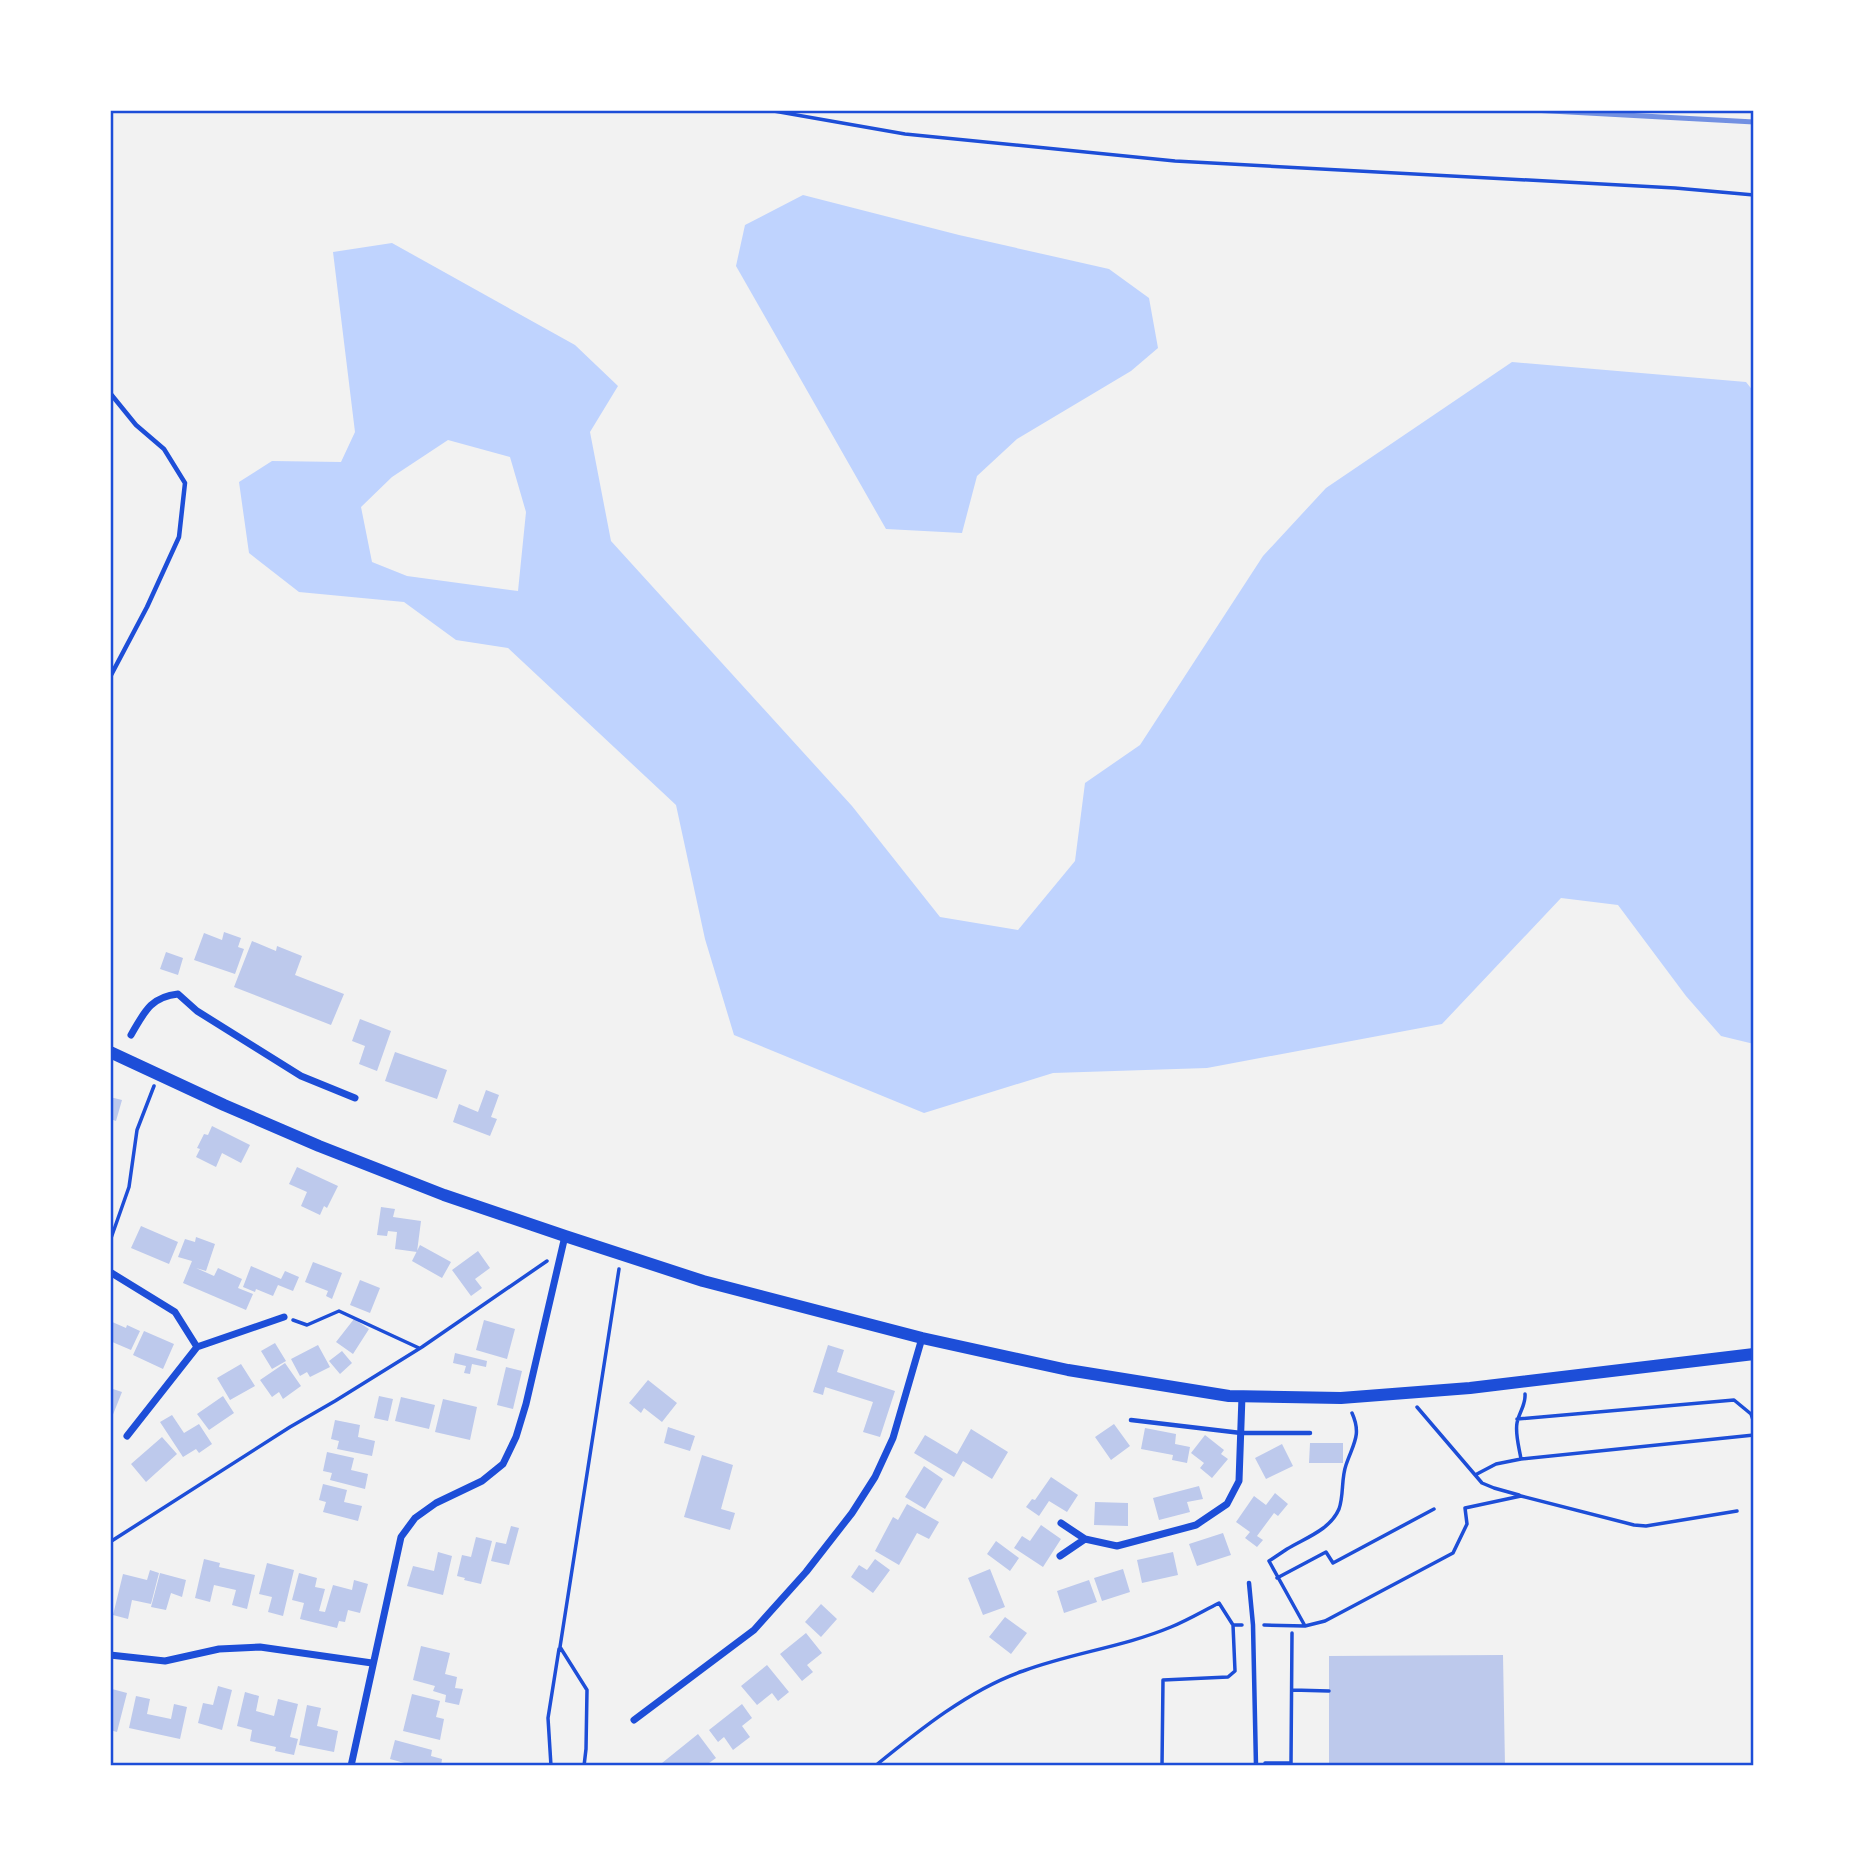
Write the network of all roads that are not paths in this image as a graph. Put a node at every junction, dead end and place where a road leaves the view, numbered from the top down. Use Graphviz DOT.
graph roads {
  1 [pos="110,393"];
  2 [pos="110,677"];
  3 [pos="131,1035"];
  4 [pos="110,1052"];
  5 [pos="355,1098"];
  6 [pos="565,1236"];
  7 [pos="110,1272"];
  8 [pos="284,1317"];
  9 [pos="922,1338"];
  10 [pos="197,1347"];
  11 [pos="1754,1354"];
  12 [pos="1242,1396"];
  13 [pos="1131,1420"];
  14 [pos="1241,1433"];
  15 [pos="1310,1433"];
  16 [pos="127,1436"];
  17 [pos="1061,1522"];
  18 [pos="1085,1539"];
  19 [pos="1060,1556"];
  20 [pos="1249,1583"];
  21 [pos="110,1654"];
  22 [pos="372,1663"];
  23 [pos="634,1720"];
  24 [pos="1256,1764"];
  25 [pos="351,1766"];
  1 -- 2 [label="lane"];
  3 -- 5 [label="street"];
  4 -- 6 [label="main road"];
  6 -- 9 [label="main road"];
  6 -- 22 [label="street"];
  7 -- 10 [label="street"];
  8 -- 10 [label="street"];
  9 -- 12 [label="main road"];
  9 -- 23 [label="street"];
  10 -- 16 [label="street"];
  11 -- 12 [label="main road"];
  12 -- 14 [label="street"];
  13 -- 14 [label="lane"];
  14 -- 15 [label="lane"];
  14 -- 18 [label="street"];
  17 -- 18 [label="street"];
  18 -- 19 [label="street"];
  20 -- 24 [label="lane"];
  21 -- 22 [label="street"];
  22 -- 25 [label="street"];
}
